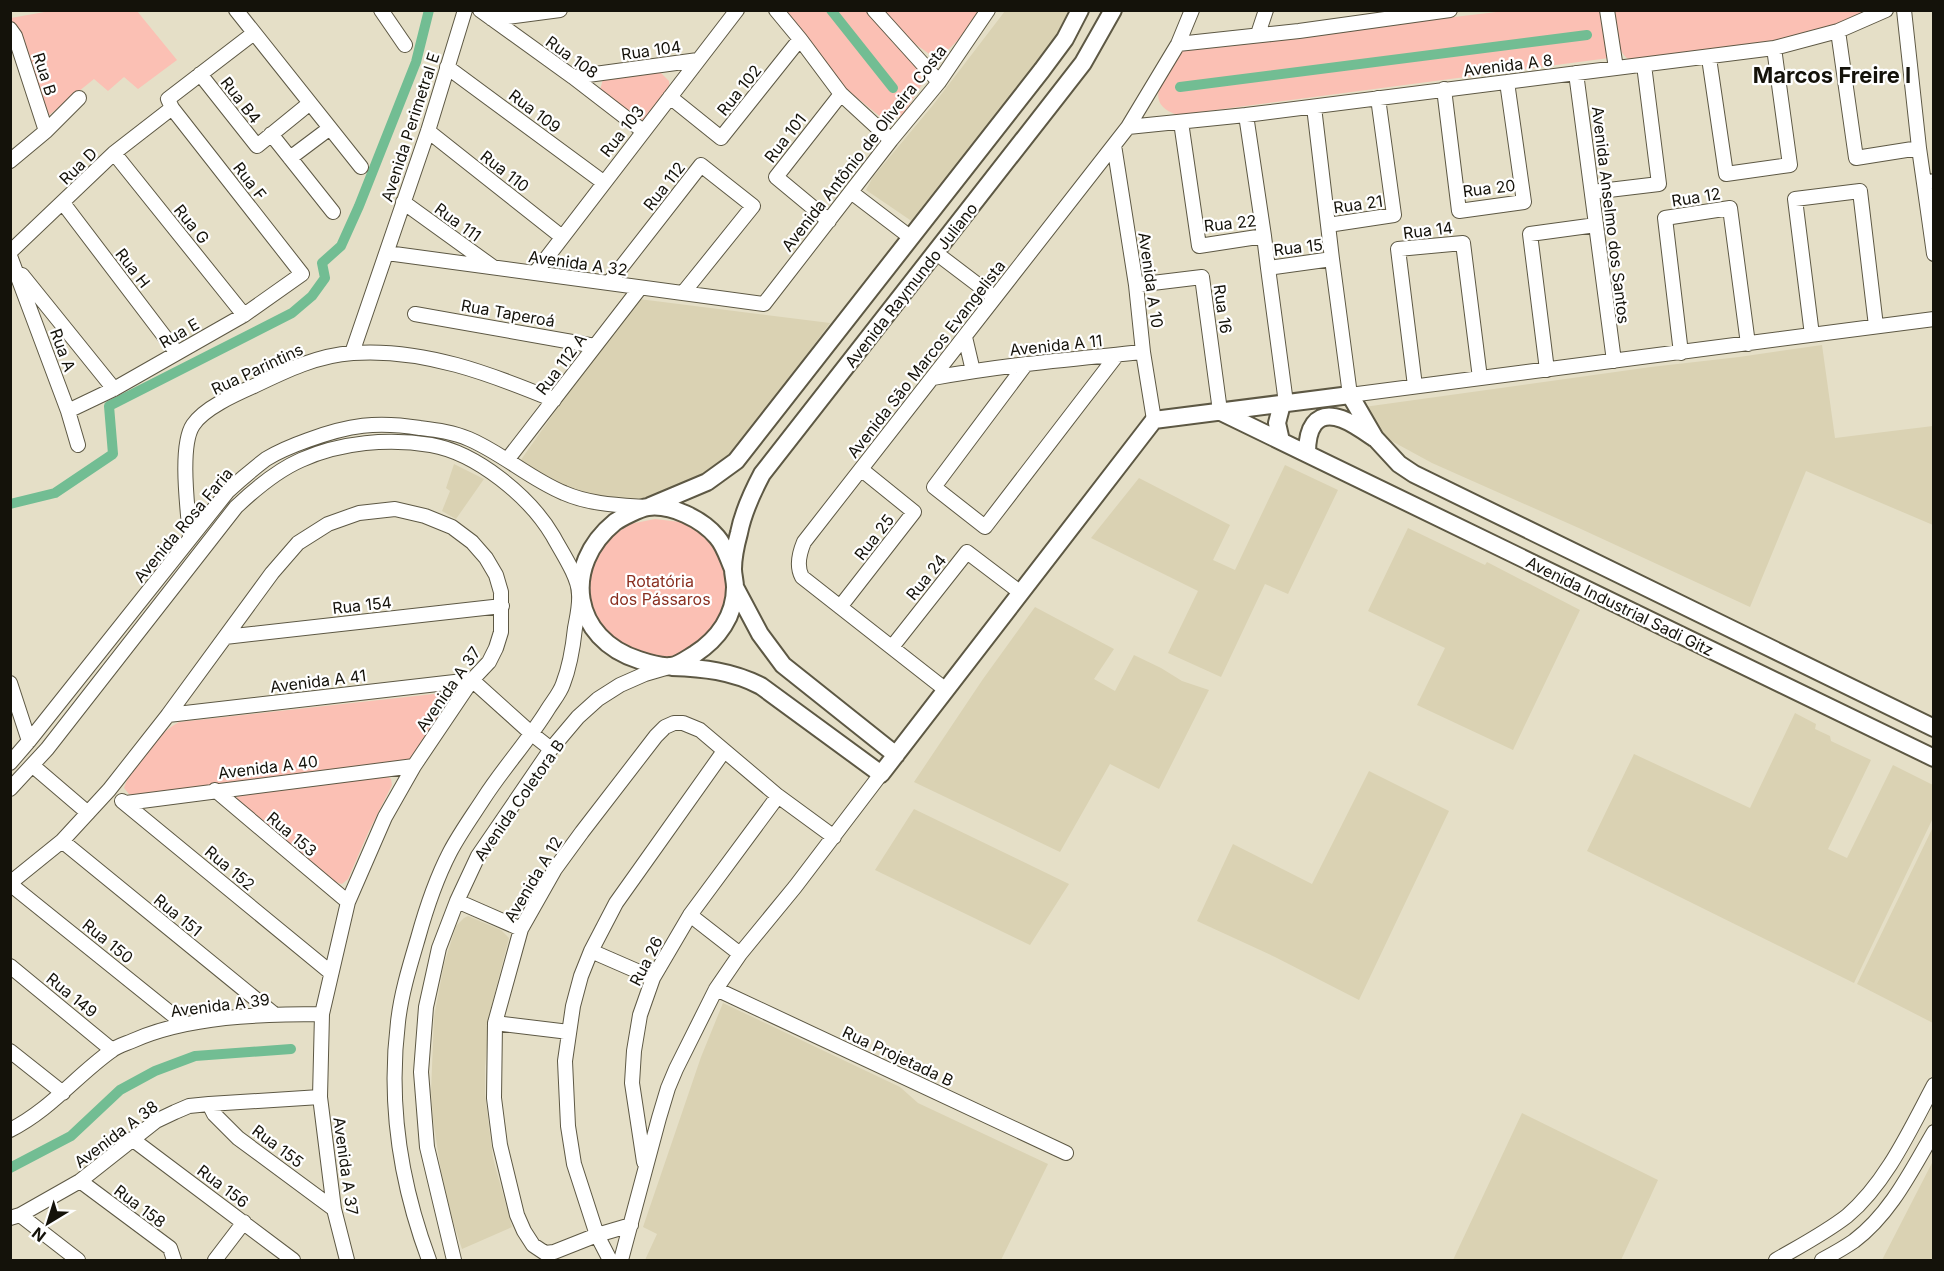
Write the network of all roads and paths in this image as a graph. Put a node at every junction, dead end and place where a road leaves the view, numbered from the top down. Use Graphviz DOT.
graph roads {
  1 [pos="236,10"];
  2 [pos="381,10"];
  3 [pos="465,10"];
  4 [pos="560,10"];
  5 [pos="737,10"];
  6 [pos="776,10"];
  7 [pos="874,10"];
  8 [pos="988,10"];
  9 [pos="1080,10"];
  10 [pos="1113,10"];
  11 [pos="1192,10"];
  12 [pos="1266,10"];
  13 [pos="1339,10"];
  14 [pos="1450,10"];
  15 [pos="1607,10"];
  16 [pos="1886,10"];
  17 [pos="1904,10"];
  18 [pos="1409,13"];
  19 [pos="486,15"];
  20 [pos="1335,25"];
  21 [pos="10,28"];
  22 [pos="1838,31"];
  23 [pos="254,33"];
  24 [pos="1258,34"];
  25 [pos="800,39"];
  26 [pos="1178,44"];
  27 [pos="405,45"];
  28 [pos="1774,48"];
  29 [pos="1709,58"];
  30 [pos="698,60"];
  31 [pos="1644,65"];
  32 [pos="447,67"];
  33 [pos="1616,68"];
  34 [pos="1576,73"];
  35 [pos="200,74"];
  36 [pos="573,77"];
  37 [pos="939,82"];
  38 [pos="1507,82"];
  39 [pos="1444,89"];
  40 [pos="841,94"];
  41 [pos="670,97"];
  42 [pos="80,98"];
  43 [pos="1378,98"];
  44 [pos="310,103"];
  45 [pos="1314,107"];
  46 [pos="172,108"];
  47 [pos="1246,115"];
  48 [pos="1181,122"];
  49 [pos="1128,127"];
  50 [pos="330,128"];
  51 [pos="46,130"];
  52 [pos="428,131"];
  53 [pos="643,131"];
  54 [pos="271,134"];
  55 [pos="891,140"];
  56 [pos="1114,145"];
  57 [pos="1919,148"];
  58 [pos="114,153"];
  59 [pos="290,158"];
  60 [pos="10,161"];
  61 [pos="361,167"];
  62 [pos="603,182"];
  63 [pos="1929,182"];
  64 [pos="851,192"];
  65 [pos="1592,192"];
  66 [pos="403,202"];
  67 [pos="63,203"];
  68 [pos="333,212"];
  69 [pos="829,221"];
  70 [pos="1328,225"];
  71 [pos="1596,225"];
  72 [pos="1264,236"];
  73 [pos="562,237"];
  74 [pos="910,237"];
  75 [pos="387,253"];
  76 [pos="936,253"];
  77 [pos="1934,254"];
  78 [pos="12,258"];
  79 [pos="1332,259"];
  80 [pos="494,268"];
  81 [pos="1268,268"];
  82 [pos="535,273"];
  83 [pos="302,274"];
  84 [pos="609,283"];
  85 [pos="1136,285"];
  86 [pos="640,288"];
  87 [pos="683,293"];
  88 [pos="994,297"];
  89 [pos="764,304"];
  90 [pos="415,314"];
  91 [pos="244,315"];
  92 [pos="1934,319"];
  93 [pos="1876,326"];
  94 [pos="1812,335"];
  95 [pos="965,337"];
  96 [pos="1748,344"];
  97 [pos="595,346"];
  98 [pos="1143,352"];
  99 [pos="177,353"];
  100 [pos="352,353"];
  101 [pos="1681,353"];
  102 [pos="1117,355"];
  103 [pos="1614,361"];
  104 [pos="1026,364"];
  105 [pos="1547,370"];
  106 [pos="972,371"];
  107 [pos="933,378"];
  108 [pos="1480,378"];
  109 [pos="1416,386"];
  110 [pos="114,389"];
  111 [pos="1350,395"];
  112 [pos="554,400"];
  113 [pos="1284,404"];
  114 [pos="68,411"];
  115 [pos="1220,411"];
  116 [pos="1154,420"];
  117 [pos="1375,438"];
  118 [pos="1281,441"];
  119 [pos="78,445"];
  120 [pos="1307,453"];
  121 [pos="507,460"];
  122 [pos="862,470"];
  123 [pos="647,507"];
  124 [pos="190,537"];
  125 [pos="733,569"];
  126 [pos="735,587"];
  127 [pos="148,591"];
  128 [pos="580,591"];
  129 [pos="1021,593"];
  130 [pos="162,601"];
  131 [pos="502,606"];
  132 [pos="840,607"];
  133 [pos="225,637"];
  134 [pos="892,647"];
  135 [pos="672,666"];
  136 [pos="472,680"];
  137 [pos="10,683"];
  138 [pos="946,690"];
  139 [pos="168,715"];
  140 [pos="1934,728"];
  141 [pos="532,734"];
  142 [pos="31,739"];
  143 [pos="551,748"];
  144 [pos="47,749"];
  145 [pos="724,751"];
  146 [pos="896,755"];
  147 [pos="1934,758"];
  148 [pos="11,761"];
  149 [pos="33,766"];
  150 [pos="414,766"];
  151 [pos="881,774"];
  152 [pos="10,789"];
  153 [pos="109,790"];
  154 [pos="215,790"];
  155 [pos="778,796"];
  156 [pos="126,803"];
  157 [pos="88,813"];
  158 [pos="834,837"];
  159 [pos="62,841"];
  160 [pos="10,883"];
  161 [pos="457,901"];
  162 [pos="348,902"];
  163 [pos="690,915"];
  164 [pos="521,929"];
  165 [pos="591,951"];
  166 [pos="740,954"];
  167 [pos="10,966"];
  168 [pos="330,972"];
  169 [pos="653,978"];
  170 [pos="716,988"];
  171 [pos="274,1014"];
  172 [pos="322,1014"];
  173 [pos="495,1023"];
  174 [pos="184,1024"];
  175 [pos="569,1032"];
  176 [pos="112,1050"];
  177 [pos="10,1051"];
  178 [pos="1934,1086"];
  179 [pos="63,1093"];
  180 [pos="320,1097"];
  181 [pos="209,1104"];
  182 [pos="10,1131"];
  183 [pos="1934,1132"];
  184 [pos="132,1139"];
  185 [pos="1066,1153"];
  186 [pos="646,1170"];
  187 [pos="80,1181"];
  188 [pos="334,1209"];
  189 [pos="15,1216"];
  190 [pos="244,1222"];
  191 [pos="631,1225"];
  192 [pos="597,1235"];
  193 [pos="1803,1244"];
  194 [pos="78,1260"];
  195 [pos="174,1260"];
  196 [pos="215,1260"];
  197 [pos="293,1260"];
  198 [pos="347,1260"];
  199 [pos="429,1260"];
  200 [pos="454,1260"];
  201 [pos="610,1260"];
  202 [pos="621,1260"];
  203 [pos="1776,1260"];
  204 [pos="1816,1260"];
  205 [pos="1822,1260"];
  1 -- 23 [label="street"];
  2 -- 27 [label="street"];
  3 -- 32 [label="street, Avenida Perimetral E"];
  4 -- 19 [label="street"];
  5 -- 30 [label="street, Rua 103"];
  6 -- 25 [label="street"];
  7 -- 37 [label="street"];
  8 -- 37 [label="street, Avenida Antônio de Oliveira Costa"];
  9 -- 74 [label="main road, Avenida Raymundo Juliano"];
  10 -- 76 [label="main road, Avenida Raymundo Juliano"];
  11 -- 26 [label="street, Avenida São Marcos Evangelista"];
  12 -- 24 [label="street"];
  13 -- 20 [label="street"];
  14 -- 18 [label="street"];
  15 -- 33 [label="street"];
  16 -- 22 [label="street, Avenida A 8"];
  17 -- 57 [label="street"];
  18 -- 20 [label="street"];
  19 -- 36 [label="street, Rua 108"];
  20 -- 24 [label="street"];
  21 -- 51 [label="street, Rua B"];
  22 -- 28 [label="street, Avenida A 8"];
  22 -- 57 [label="street"];
  23 -- 35 [label="street"];
  23 -- 44 [label="street"];
  24 -- 26 [label="street"];
  25 -- 40 [label="street"];
  25 -- 41 [label="street, Rua 102"];
  26 -- 49 [label="street, Avenida São Marcos Evangelista"];
  28 -- 29 [label="street, Avenida A 8"];
  28 -- 29 [label="street"];
  29 -- 31 [label="street, Avenida A 8"];
  30 -- 36 [label="street, Rua 104"];
  30 -- 41 [label="street, Rua 103"];
  31 -- 33 [label="street, Avenida A 8"];
  31 -- 65 [label="street"];
  32 -- 52 [label="street, Avenida Perimetral E"];
  32 -- 62 [label="street, Rua 109"];
  33 -- 34 [label="street, Avenida A 8"];
  34 -- 38 [label="street, Avenida A 8"];
  34 -- 65 [label="street, Avenida Anselmo dos Santos"];
  35 -- 46 [label="street"];
  35 -- 54 [label="street, Rua B4"];
  36 -- 53 [label="street, Rua 108"];
  37 -- 55 [label="street, Avenida Antônio de Oliveira Costa"];
  38 -- 39 [label="street, Avenida A 8"];
  38 -- 39 [label="street, Rua 20"];
  39 -- 43 [label="street, Avenida A 8"];
  40 -- 55 [label="street"];
  40 -- 69 [label="street, Rua 101"];
  41 -- 53 [label="street, Rua 103"];
  42 -- 51 [label="street"];
  43 -- 45 [label="street, Avenida A 8"];
  43 -- 70 [label="street, Rua 21"];
  44 -- 50 [label="street"];
  44 -- 54 [label="street"];
  45 -- 47 [label="street, Avenida A 8"];
  45 -- 70 [label="street, Rua 21"];
  46 -- 58 [label="street, Rua D"];
  46 -- 83 [label="street, Rua F"];
  47 -- 48 [label="street, Avenida A 8"];
  47 -- 72 [label="street, Rua 22"];
  48 -- 49 [label="street, Avenida A 8"];
  48 -- 72 [label="street, Rua 22"];
  49 -- 56 [label="street, Avenida São Marcos Evangelista"];
  50 -- 59 [label="street"];
  50 -- 61 [label="street"];
  51 -- 60 [label="street"];
  52 -- 66 [label="street, Avenida Perimetral E"];
  52 -- 73 [label="street, Rua 110"];
  53 -- 62 [label="street, Rua 103"];
  54 -- 59 [label="street"];
  55 -- 64 [label="street, Avenida Antônio de Oliveira Costa"];
  56 -- 85 [label="street, Avenida A 10"];
  56 -- 88 [label="street, Avenida São Marcos Evangelista"];
  57 -- 63 [label="street"];
  58 -- 67 [label="street, Rua D"];
  58 -- 91 [label="street, Rua G"];
  59 -- 68 [label="street"];
  62 -- 73 [label="street, Rua 103"];
  63 -- 77 [label="street"];
  64 -- 69 [label="street, Avenida Antônio de Oliveira Costa"];
  64 -- 74 [label="street"];
  65 -- 71 [label="street, Avenida Anselmo dos Santos"];
  66 -- 75 [label="street, Avenida Perimetral E"];
  66 -- 80 [label="street, Rua 111"];
  67 -- 78 [label="street, Rua D"];
  67 -- 99 [label="street, Rua H"];
  69 -- 89 [label="street, Avenida Antônio de Oliveira Costa"];
  70 -- 79 [label="street"];
  71 -- 103 [label="street, Avenida Anselmo dos Santos"];
  71 -- 105 [label="street"];
  72 -- 81 [label="street"];
  73 -- 82 [label="street, Rua 103"];
  74 -- 123 [label="main road, Avenida Raymundo Juliano"];
  75 -- 80 [label="street, Avenida A 32"];
  75 -- 100 [label="street, Avenida Perimetral E"];
  76 -- 88 [label="street"];
  76 -- 125 [label="main road, Avenida Raymundo Juliano"];
  78 -- 110 [label="street, Rua A"];
  78 -- 114 [label="street, Rua A"];
  79 -- 81 [label="street, Rua 15"];
  79 -- 111 [label="street, Rua 15"];
  80 -- 82 [label="street, Avenida A 32"];
  81 -- 113 [label="street, Rua 15"];
  82 -- 84 [label="street, Avenida A 32"];
  83 -- 91 [label="street, Rua E"];
  84 -- 86 [label="street, Avenida A 32"];
  84 -- 87 [label="street, Rua 112"];
  85 -- 98 [label="street, Avenida A 10"];
  85 -- 115 [label="street, Rua 16"];
  86 -- 87 [label="street, Avenida A 32"];
  86 -- 97 [label="street, Rua 112 A"];
  87 -- 89 [label="street, Avenida A 32"];
  88 -- 95 [label="street, Avenida São Marcos Evangelista"];
  90 -- 97 [label="street, Rua Taperoá"];
  91 -- 99 [label="street, Rua E"];
  92 -- 93 [label="street"];
  93 -- 94 [label="street"];
  93 -- 94 [label="street"];
  94 -- 96 [label="street"];
  95 -- 106 [label="street"];
  95 -- 107 [label="street, Avenida São Marcos Evangelista"];
  96 -- 101 [label="street"];
  96 -- 101 [label="street, Rua 12"];
  97 -- 112 [label="street, Rua 112 A"];
  98 -- 102 [label="street, Avenida A 11"];
  98 -- 116 [label="street, Avenida A 10"];
  99 -- 110 [label="street, Rua E"];
  100 -- 112 [label="street, Rua Parintins"];
  100 -- 124 [label="street, Rua Parintins"];
  101 -- 103 [label="street"];
  102 -- 104 [label="street, Avenida A 11"];
  102 -- 104 [label="street"];
  103 -- 105 [label="street"];
  104 -- 106 [label="street, Avenida A 11"];
  105 -- 108 [label="street"];
  106 -- 107 [label="street, Avenida A 11"];
  107 -- 122 [label="street, Avenida São Marcos Evangelista"];
  108 -- 109 [label="street"];
  108 -- 109 [label="street, Rua 14"];
  109 -- 111 [label="street"];
  110 -- 114 [label="street, Rua E"];
  111 -- 113 [label="main road"];
  111 -- 117 [label="main road, Avenida Industrial Sadi Gitz"];
  112 -- 121 [label="street, Rua 112 A"];
  113 -- 115 [label="main road"];
  113 -- 118 [label="main road"];
  114 -- 119 [label="street, Rua A"];
  115 -- 116 [label="main road"];
  115 -- 118 [label="main road, Avenida Industrial Sadi Gitz"];
  116 -- 129 [label="main road"];
  117 -- 120 [label="main road, Avenida Industrial Sadi Gitz"];
  117 -- 140 [label="main road, Avenida Industrial Sadi Gitz"];
  118 -- 120 [label="main road, Avenida Industrial Sadi Gitz"];
  120 -- 147 [label="main road, Avenida Industrial Sadi Gitz"];
  121 -- 123 [label="street, Avenida Rosa Faria"];
  121 -- 124 [label="street, Avenida Rosa Faria"];
  122 -- 132 [label="street, Avenida São Marcos Evangelista"];
  122 -- 132 [label="street, Rua 25"];
  123 -- 125 [label="main road"];
  123 -- 128 [label="main road"];
  124 -- 127 [label="street, Avenida Rosa Faria"];
  125 -- 126 [label="main road"];
  126 -- 135 [label="main road"];
  126 -- 146 [label="main road"];
  127 -- 130 [label="street"];
  127 -- 142 [label="street, Avenida Rosa Faria"];
  128 -- 130 [label="street, Avenida Rosa Faria"];
  128 -- 135 [label="main road"];
  128 -- 141 [label="street, Avenida Coletora B"];
  129 -- 134 [label="street, Rua 24"];
  129 -- 138 [label="main road"];
  130 -- 144 [label="street, Avenida Rosa Faria"];
  131 -- 133 [label="street, Rua 154"];
  131 -- 133 [label="street, Avenida A 37"];
  131 -- 136 [label="street, Avenida A 37"];
  132 -- 134 [label="street, Avenida São Marcos Evangelista"];
  133 -- 139 [label="street, Avenida A 37"];
  134 -- 138 [label="street, Avenida São Marcos Evangelista"];
  135 -- 143 [label="street, Avenida Coletora B"];
  135 -- 151 [label="main road, Avenida Coletora B"];
  136 -- 139 [label="street, Avenida A 41"];
  136 -- 141 [label="street"];
  136 -- 150 [label="street, Avenida A 37"];
  137 -- 142 [label="street"];
  138 -- 146 [label="main road"];
  139 -- 153 [label="street, Avenida A 37"];
  141 -- 143 [label="street"];
  141 -- 199 [label="street, Avenida Coletora B"];
  142 -- 144 [label="street"];
  142 -- 148 [label="street, Avenida Rosa Faria"];
  143 -- 161 [label="street, Avenida Coletora B"];
  144 -- 149 [label="street, Avenida Rosa Faria"];
  145 -- 155 [label="street, Avenida A 12"];
  145 -- 164 [label="street, Avenida A 12"];
  145 -- 165 [label="street"];
  146 -- 151 [label="main road"];
  149 -- 152 [label="street, Avenida Rosa Faria"];
  149 -- 157 [label="street"];
  150 -- 154 [label="street, Avenida A 40"];
  150 -- 162 [label="street, Avenida A 37"];
  151 -- 158 [label="street"];
  153 -- 156 [label="street, Rua 152"];
  153 -- 157 [label="street, Avenida A 37"];
  154 -- 156 [label="street, Avenida A 40"];
  154 -- 162 [label="street, Rua 153"];
  155 -- 158 [label="street, Avenida A 12"];
  155 -- 163 [label="street, Rua 26"];
  156 -- 168 [label="street, Rua 152"];
  157 -- 159 [label="street, Avenida A 37"];
  158 -- 166 [label="street"];
  159 -- 160 [label="street, Avenida A 37"];
  159 -- 171 [label="street, Rua 151"];
  160 -- 174 [label="street, Rua 150"];
  161 -- 164 [label="street"];
  161 -- 200 [label="street, Avenida Coletora B"];
  162 -- 168 [label="street, Avenida A 37"];
  163 -- 166 [label="street"];
  163 -- 169 [label="street, Rua 26"];
  164 -- 173 [label="street, Avenida A 12"];
  165 -- 169 [label="street"];
  165 -- 175 [label="street"];
  166 -- 170 [label="street"];
  167 -- 176 [label="street, Rua 149"];
  168 -- 172 [label="street, Avenida A 37"];
  169 -- 186 [label="street, Rua 26"];
  170 -- 185 [label="street, Rua Projetada B"];
  170 -- 186 [label="street"];
  171 -- 172 [label="street, Avenida A 39"];
  171 -- 174 [label="street, Avenida A 39"];
  172 -- 180 [label="street, Avenida A 37"];
  173 -- 175 [label="street"];
  173 -- 192 [label="street, Avenida A 12"];
  174 -- 176 [label="street, Avenida A 39"];
  175 -- 192 [label="street"];
  176 -- 179 [label="street, Avenida A 39"];
  177 -- 179 [label="street"];
  178 -- 193 [label="street"];
  179 -- 182 [label="street, Avenida A 39"];
  180 -- 181 [label="street, Avenida A 38"];
  180 -- 188 [label="street, Avenida A 37"];
  181 -- 184 [label="street, Avenida A 38"];
  181 -- 188 [label="street, Rua 155"];
  183 -- 205 [label="street"];
  184 -- 187 [label="street, Avenida A 38"];
  184 -- 190 [label="street, Rua 156"];
  186 -- 191 [label="street"];
  187 -- 189 [label="street, Avenida A 38"];
  187 -- 195 [label="street, Rua 158"];
  188 -- 198 [label="street, Avenida A 37"];
  189 -- 194 [label="street"];
  190 -- 196 [label="street"];
  190 -- 197 [label="street, Rua 156"];
  191 -- 192 [label="street, Avenida A 12"];
  191 -- 202 [label="street"];
  192 -- 201 [label="street"];
  193 -- 203 [label="street"];
  193 -- 204 [label="street"];
}
